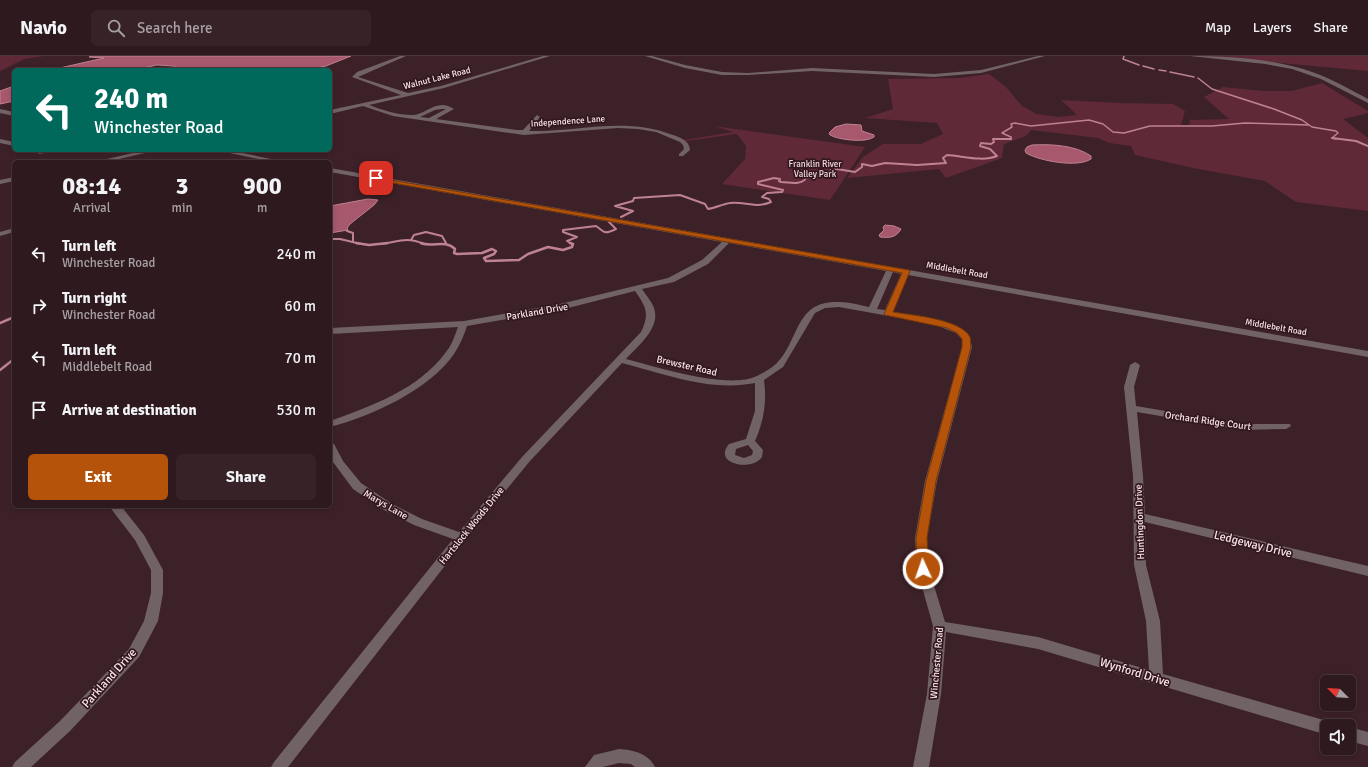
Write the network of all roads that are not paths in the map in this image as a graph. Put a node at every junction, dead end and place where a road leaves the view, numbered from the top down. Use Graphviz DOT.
graph roads {
  1 [pos="404,56"];
  2 [pos="548,56"];
  3 [pos="647,56"];
  4 [pos="1043,56"];
  5 [pos="1192,56"];
  6 [pos="408,95"];
  7 [pos="1368,101"];
  8 [pos="365,105"];
  9 [pos="0,111"];
  10 [pos="332,112"];
  11 [pos="12,114"];
  12 [pos="415,117"];
  13 [pos="537,117"];
  14 [pos="430,120"];
  15 [pos="524,133"];
  16 [pos="0,141"];
  17 [pos="12,144"];
  18 [pos="145,152"];
  19 [pos="229,152"];
  20 [pos="681,155"];
  21 [pos="252,156"];
  22 [pos="107,160"];
  23 [pos="243,160"];
  24 [pos="273,160"];
  25 [pos="332,170"];
  26 [pos="12,179"];
  27 [pos="0,182"];
  28 [pos="12,231"];
  29 [pos="0,234"];
  30 [pos="728,240"];
  31 [pos="891,269"];
  32 [pos="906,271"];
  33 [pos="638,289"];
  34 [pos="880,312"];
  35 [pos="464,324"];
  36 [pos="332,331"];
  37 [pos="1368,354"];
  38 [pos="620,360"];
  39 [pos="1135,365"];
  40 [pos="759,379"];
  41 [pos="1131,408"];
  42 [pos="332,423"];
  43 [pos="1286,426"];
  44 [pos="750,441"];
  45 [pos="332,450"];
  46 [pos="117,508"];
  47 [pos="1138,516"];
  48 [pos="461,537"];
  49 [pos="1368,571"];
  50 [pos="940,626"];
  51 [pos="1156,678"];
  52 [pos="1320,726"];
  53 [pos="1356,736"];
  54 [pos="1368,739"];
  55 [pos="20,767"];
  56 [pos="279,767"];
  57 [pos="593,767"];
  58 [pos="647,767"];
  59 [pos="921,767"];
  1 -- 6 [label="street"];
  2 -- 6 [label="street, Walnut Lake Road"];
  3 -- 4 [label="street"];
  5 -- 7 [label="street"];
  6 -- 8 [label="street, Walnut Lake Road"];
  8 -- 10 [label="street, Walnut Lake Road"];
  8 -- 12 [label="street, Independence Lane"];
  9 -- 11 [label="street"];
  12 -- 14 [label="street, Independence Lane"];
  12 -- 14 [label="street"];
  13 -- 15 [label="street"];
  14 -- 15 [label="street, Independence Lane"];
  15 -- 20 [label="street, Independence Lane"];
  16 -- 17 [label="street"];
  18 -- 22 [label="street"];
  19 -- 21 [label="street"];
  21 -- 23 [label="street"];
  21 -- 24 [label="street"];
  25 -- 30 [label="street, Middlebelt Road"];
  26 -- 27 [label="street"];
  28 -- 29 [label="street"];
  30 -- 31 [label="street, Middlebelt Road"];
  30 -- 33 [label="street, Parkland Drive"];
  31 -- 32 [label="street, Middlebelt Road"];
  31 -- 34 [label="street"];
  32 -- 34 [label="street"];
  32 -- 37 [label="street, Middlebelt Road"];
  33 -- 35 [label="street, Parkland Drive"];
  33 -- 38 [label="street, Hartslock Woods Drive"];
  34 -- 40 [label="street, Brewster Road"];
  34 -- 50 [label="street, Winchester Road"];
  35 -- 36 [label="street, Parkland Drive"];
  35 -- 42 [label="street"];
  38 -- 40 [label="street, Brewster Road"];
  38 -- 48 [label="street, Hartslock Woods Drive"];
  39 -- 41 [label="street, Huntingdon Drive"];
  40 -- 44 [label="street"];
  41 -- 43 [label="street, Orchard Ridge Court"];
  41 -- 47 [label="street, Huntingdon Drive"];
  45 -- 48 [label="street, Marys Lane"];
  46 -- 55 [label="street, Parkland Drive"];
  47 -- 49 [label="street, Ledgeway Drive"];
  47 -- 51 [label="street, Huntingdon Drive"];
  48 -- 56 [label="street, Hartslock Woods Drive"];
  50 -- 51 [label="street, Wynford Drive"];
  50 -- 59 [label="street, Winchester Road"];
  51 -- 52 [label="street, Wynford Drive"];
  53 -- 54 [label="street"];
  57 -- 58 [label="street"];
}
